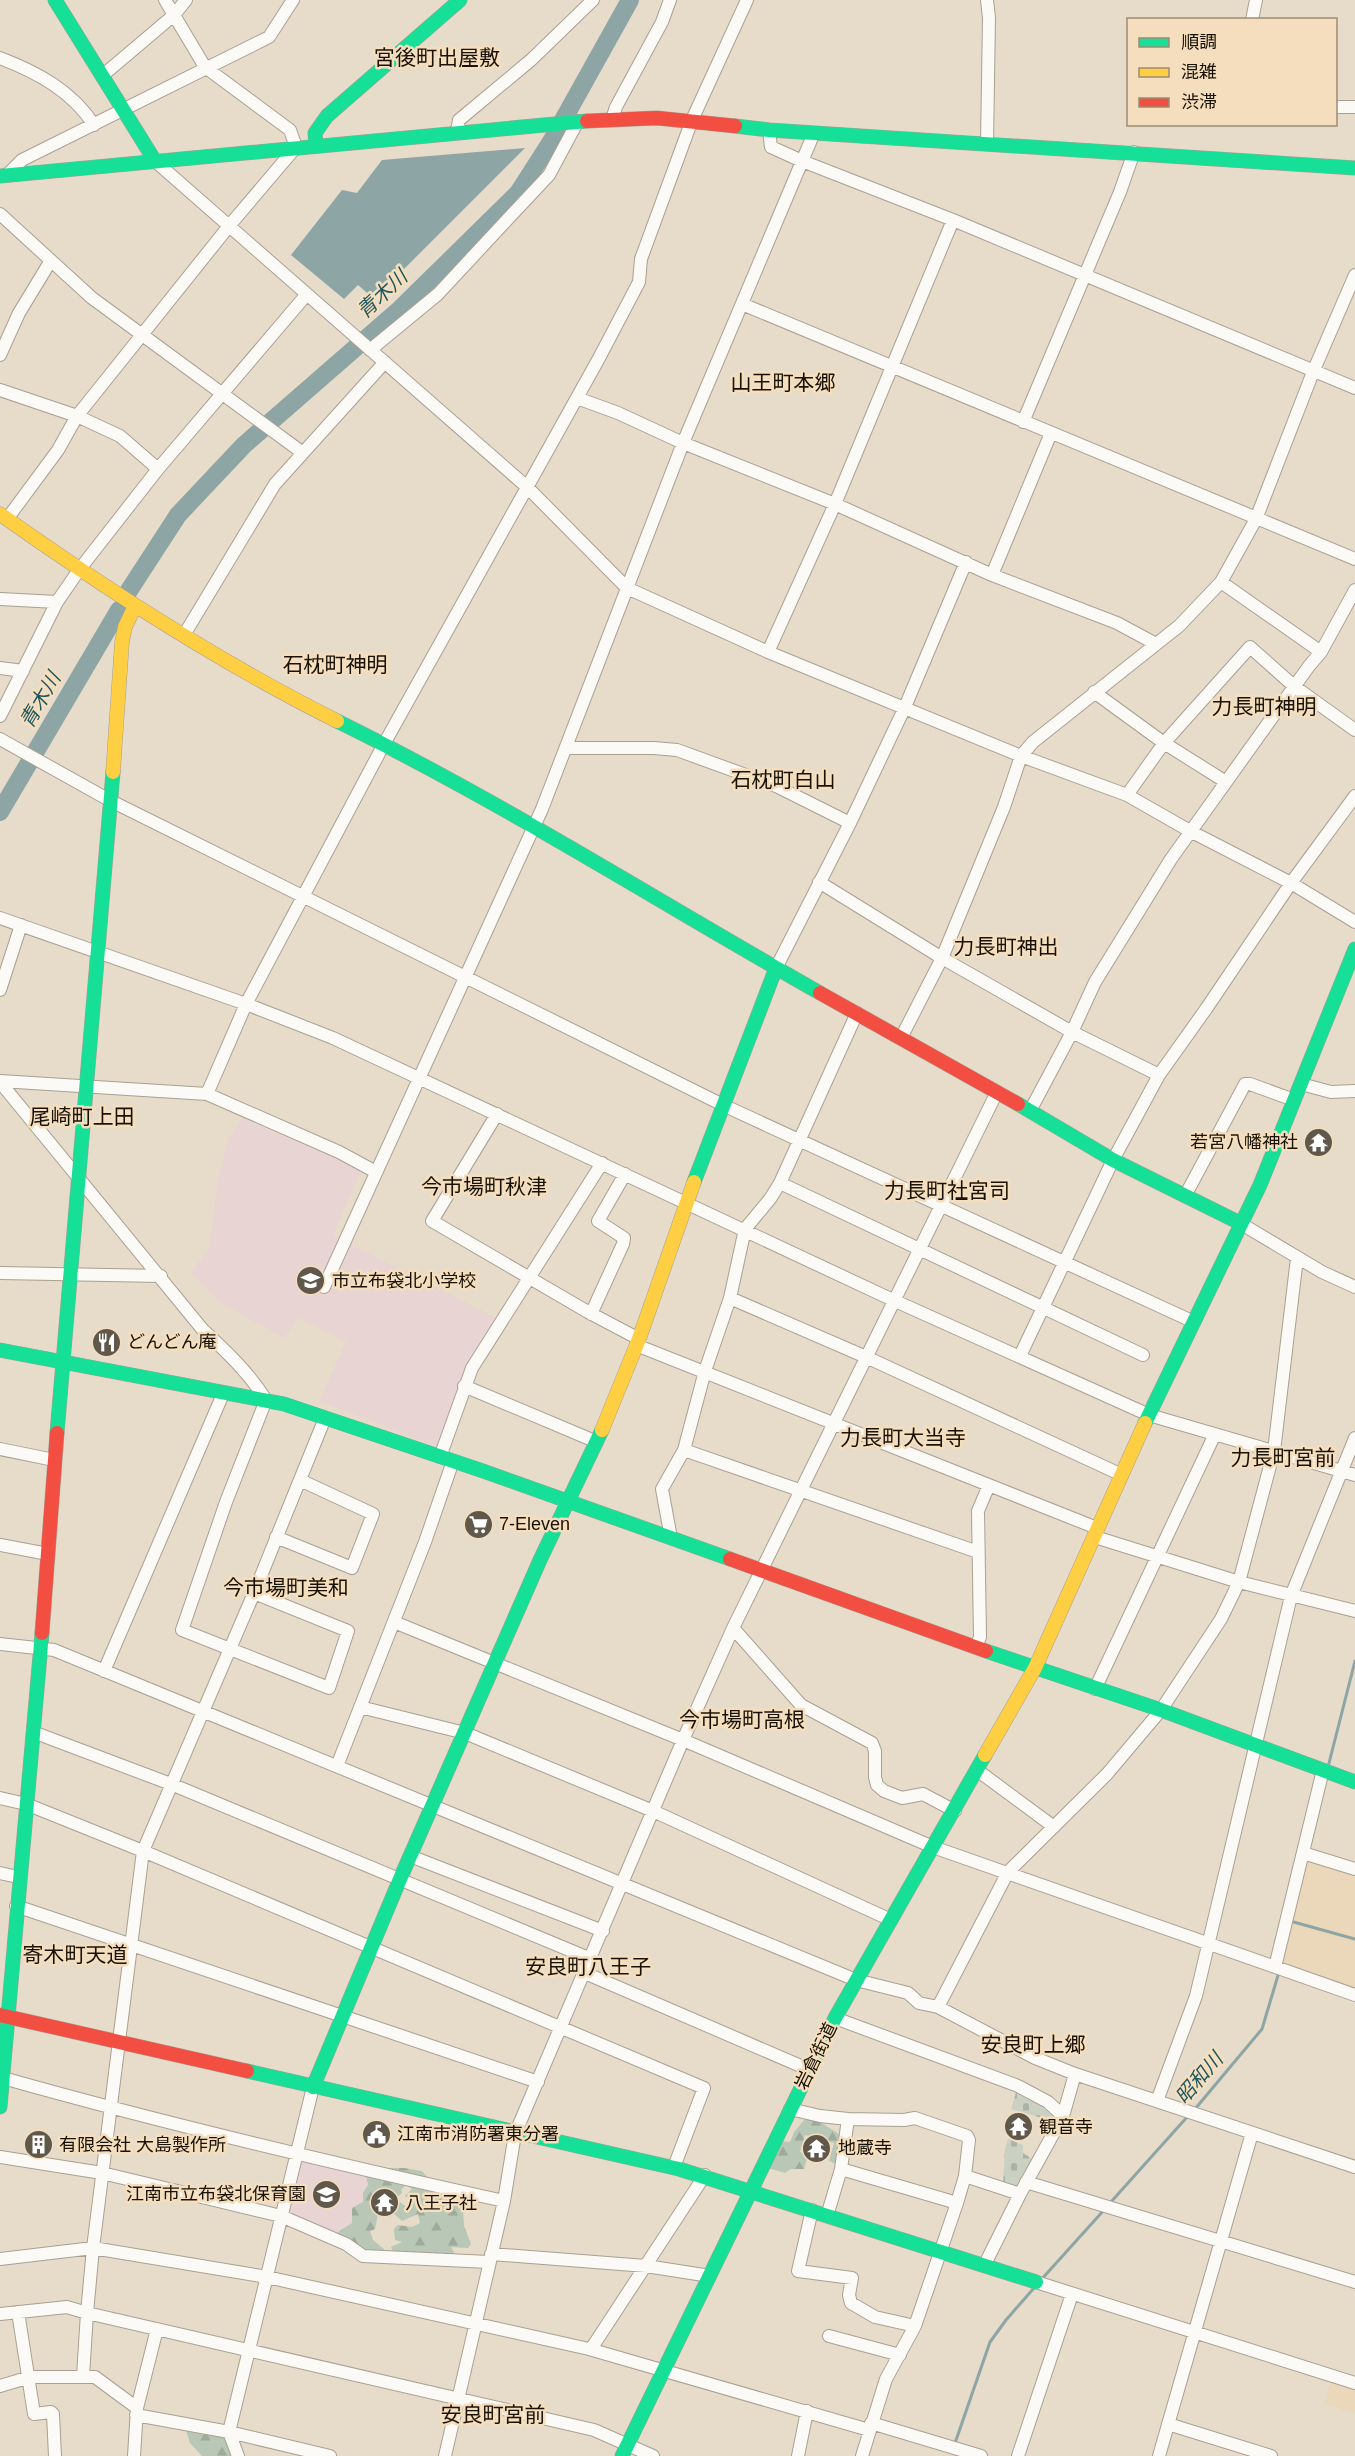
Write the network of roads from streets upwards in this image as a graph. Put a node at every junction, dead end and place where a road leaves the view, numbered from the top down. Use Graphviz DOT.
graph roads {
  1 [pos="56,0"];
  2 [pos="165,0"];
  3 [pos="186,0"];
  4 [pos="293,0"];
  5 [pos="460,0"];
  6 [pos="593,0"];
  7 [pos="670,0"];
  8 [pos="747,0"];
  9 [pos="987,0"];
  10 [pos="1256,0"];
  11 [pos="174,15"];
  12 [pos="1252,18"];
  13 [pos="0,58"];
  14 [pos="205,67"];
  15 [pos="102,76"];
  16 [pos="1337,107"];
  17 [pos="1355,107"];
  18 [pos="122,111"];
  19 [pos="612,119"];
  20 [pos="692,120"];
  21 [pos="576,121"];
  22 [pos="94,125"];
  23 [pos="770,130"];
  24 [pos="457,132"];
  25 [pos="814,133"];
  26 [pos="987,144"];
  27 [pos="316,145"];
  28 [pos="296,147"];
  29 [pos="1134,152"];
  30 [pos="155,161"];
  31 [pos="802,161"];
  32 [pos="1355,168"];
  33 [pos="3,176"];
  34 [pos="0,214"];
  35 [pos="953,220"];
  36 [pos="229,226"];
  37 [pos="50,262"];
  38 [pos="1083,274"];
  39 [pos="1355,275"];
  40 [pos="307,294"];
  41 [pos="742,304"];
  42 [pos="142,334"];
  43 [pos="365,345"];
  44 [pos="0,355"];
  45 [pos="385,362"];
  46 [pos="892,367"];
  47 [pos="1313,372"];
  48 [pos="1355,388"];
  49 [pos="0,390"];
  50 [pos="224,393"];
  51 [pos="577,398"];
  52 [pos="78,416"];
  53 [pos="1023,422"];
  54 [pos="1051,433"];
  55 [pos="683,443"];
  56 [pos="303,453"];
  57 [pos="158,469"];
  58 [pos="527,487"];
  59 [pos="835,504"];
  60 [pos="3,516"];
  61 [pos="1256,519"];
  62 [pos="1355,559"];
  63 [pos="966,562"];
  64 [pos="79,570"];
  65 [pos="992,575"];
  66 [pos="1221,582"];
  67 [pos="627,588"];
  68 [pos="1355,590"];
  69 [pos="0,599"];
  70 [pos="57,602"];
  71 [pos="135,606"];
  72 [pos="184,635"];
  73 [pos="1156,644"];
  74 [pos="768,652"];
  75 [pos="1321,652"];
  76 [pos="0,669"];
  77 [pos="22,671"];
  78 [pos="1295,687"];
  79 [pos="1094,692"];
  80 [pos="905,707"];
  81 [pos="0,716"];
  82 [pos="1355,730"];
  83 [pos="0,739"];
  84 [pos="1164,742"];
  85 [pos="384,744"];
  86 [pos="567,748"];
  87 [pos="1022,756"];
  88 [pos="1226,782"];
  89 [pos="1127,795"];
  90 [pos="1355,796"];
  91 [pos="111,801"];
  92 [pos="850,823"];
  93 [pos="533,827"];
  94 [pos="1190,831"];
  95 [pos="819,882"];
  96 [pos="1291,883"];
  97 [pos="304,897"];
  98 [pos="0,918"];
  99 [pos="1355,922"];
  100 [pos="21,925"];
  101 [pos="1355,949"];
  102 [pos="98,954"];
  103 [pos="942,958"];
  104 [pos="776,968"];
  105 [pos="465,978"];
  106 [pos="0,990"];
  107 [pos="246,1004"];
  108 [pos="857,1014"];
  109 [pos="1072,1032"];
  110 [pos="901,1038"];
  111 [pos="1159,1075"];
  112 [pos="420,1078"];
  113 [pos="0,1082"];
  114 [pos="1301,1084"];
  115 [pos="86,1085"];
  116 [pos="1355,1091"];
  117 [pos="997,1092"];
  118 [pos="207,1094"];
  119 [pos="1294,1100"];
  120 [pos="725,1106"];
  121 [pos="1030,1111"];
  122 [pos="497,1114"];
  123 [pos="800,1141"];
  124 [pos="1113,1160"];
  125 [pos="602,1163"];
  126 [pos="376,1172"];
  127 [pos="625,1174"];
  128 [pos="78,1175"];
  129 [pos="780,1183"];
  130 [pos="1185,1196"];
  131 [pos="686,1202"];
  132 [pos="941,1206"];
  133 [pos="1240,1223"];
  134 [pos="744,1229"];
  135 [pos="920,1249"];
  136 [pos="1297,1258"];
  137 [pos="1065,1262"];
  138 [pos="0,1273"];
  139 [pos="69,1274"];
  140 [pos="161,1276"];
  141 [pos="528,1276"];
  142 [pos="324,1287"];
  143 [pos="1355,1287"];
  144 [pos="730,1298"];
  145 [pos="894,1300"];
  146 [pos="1043,1308"];
  147 [pos="591,1314"];
  148 [pos="1194,1322"];
  149 [pos="638,1342"];
  150 [pos="0,1350"];
  151 [pos="1143,1355"];
  152 [pos="866,1356"];
  153 [pos="1020,1356"];
  154 [pos="63,1364"];
  155 [pos="705,1371"];
  156 [pos="464,1386"];
  157 [pos="223,1394"];
  158 [pos="267,1400"];
  159 [pos="1149,1415"];
  160 [pos="325,1418"];
  161 [pos="835,1422"];
  162 [pos="1215,1434"];
  163 [pos="1355,1438"];
  164 [pos="597,1442"];
  165 [pos="0,1449"];
  166 [pos="684,1450"];
  167 [pos="1274,1450"];
  168 [pos="447,1459"];
  169 [pos="54,1460"];
  170 [pos="1341,1471"];
  171 [pos="1122,1475"];
  172 [pos="1355,1475"];
  173 [pos="300,1480"];
  174 [pos="989,1485"];
  175 [pos="801,1490"];
  176 [pos="568,1502"];
  177 [pos="1096,1533"];
  178 [pos="276,1537"];
  179 [pos="671,1538"];
  180 [pos="0,1545"];
  181 [pos="978,1552"];
  182 [pos="48,1554"];
  183 [pos="1158,1556"];
  184 [pos="762,1570"];
  185 [pos="1239,1582"];
  186 [pos="254,1593"];
  187 [pos="1291,1596"];
  188 [pos="1355,1611"];
  189 [pos="394,1622"];
  190 [pos="734,1628"];
  191 [pos="0,1644"];
  192 [pos="976,1647"];
  193 [pos="40,1648"];
  194 [pos="231,1648"];
  195 [pos="494,1664"];
  196 [pos="1035,1668"];
  197 [pos="104,1671"];
  198 [pos="1095,1689"];
  199 [pos="360,1707"];
  200 [pos="1161,1710"];
  201 [pos="204,1712"];
  202 [pos="33,1732"];
  203 [pos="465,1732"];
  204 [pos="682,1740"];
  205 [pos="1256,1746"];
  206 [pos="337,1766"];
  207 [pos="977,1770"];
  208 [pos="1326,1772"];
  209 [pos="1355,1782"];
  210 [pos="171,1784"];
  211 [pos="0,1798"];
  212 [pos="26,1804"];
  213 [pos="433,1805"];
  214 [pos="653,1811"];
  215 [pos="955,1811"];
  216 [pos="1054,1827"];
  217 [pos="933,1847"];
  218 [pos="143,1851"];
  219 [pos="1306,1854"];
  220 [pos="410,1856"];
  221 [pos="1355,1869"];
  222 [pos="1008,1872"];
  223 [pos="0,1873"];
  224 [pos="18,1877"];
  225 [pos="400,1879"];
  226 [pos="624,1884"];
  227 [pos="16,1906"];
  228 [pos="891,1920"];
  229 [pos="603,1932"];
  230 [pos="6,1940"];
  231 [pos="1209,1942"];
  232 [pos="131,1946"];
  233 [pos="371,1946"];
  234 [pos="591,1959"];
  235 [pos="1279,1968"];
  236 [pos="585,1972"];
  237 [pos="856,1980"];
  238 [pos="1355,1995"];
  239 [pos="938,2007"];
  240 [pos="3,2015"];
  241 [pos="341,2016"];
  242 [pos="835,2018"];
  243 [pos="562,2027"];
  244 [pos="120,2041"];
  245 [pos="810,2070"];
  246 [pos="1075,2074"];
  247 [pos="3,2078"];
  248 [pos="538,2082"];
  249 [pos="312,2087"];
  250 [pos="1157,2101"];
  251 [pos="0,2105"];
  252 [pos="110,2108"];
  253 [pos="790,2109"];
  254 [pos="1063,2116"];
  255 [pos="848,2119"];
  256 [pos="1252,2133"];
  257 [pos="515,2134"];
  258 [pos="296,2153"];
  259 [pos="0,2157"];
  260 [pos="674,2167"];
  261 [pos="1355,2167"];
  262 [pos="841,2169"];
  263 [pos="102,2173"];
  264 [pos="705,2175"];
  265 [pos="965,2176"];
  266 [pos="1026,2182"];
  267 [pos="750,2192"];
  268 [pos="1020,2194"];
  269 [pos="504,2201"];
  270 [pos="957,2203"];
  271 [pos="812,2210"];
  272 [pos="827,2216"];
  273 [pos="281,2217"];
  274 [pos="1220,2241"];
  275 [pos="93,2248"];
  276 [pos="939,2252"];
  277 [pos="490,2258"];
  278 [pos="0,2259"];
  279 [pos="646,2266"];
  280 [pos="984,2266"];
  281 [pos="710,2276"];
  282 [pos="267,2277"];
  283 [pos="1355,2282"];
  284 [pos="1041,2284"];
  285 [pos="1072,2294"];
  286 [pos="18,2312"];
  287 [pos="87,2313"];
  288 [pos="0,2314"];
  289 [pos="474,2323"];
  290 [pos="915,2326"];
  291 [pos="157,2329"];
  292 [pos="1194,2332"];
  293 [pos="829,2336"];
  294 [pos="591,2349"];
  295 [pos="248,2352"];
  296 [pos="900,2355"];
  297 [pos="662,2371"];
  298 [pos="83,2376"];
  299 [pos="30,2377"];
  300 [pos="1355,2383"];
  301 [pos="0,2386"];
  302 [pos="457,2400"];
  303 [pos="807,2411"];
  304 [pos="137,2412"];
  305 [pos="1168,2424"];
  306 [pos="870,2427"];
  307 [pos="229,2432"];
  308 [pos="625,2451"];
  309 [pos="55,2456"];
  310 [pos="134,2456"];
  311 [pos="238,2456"];
  312 [pos="330,2456"];
  313 [pos="445,2456"];
  314 [pos="652,2456"];
  315 [pos="798,2456"];
  316 [pos="862,2456"];
  317 [pos="981,2456"];
  318 [pos="1018,2456"];
  319 [pos="1159,2456"];
  320 [pos="1271,2456"];
  1 -- 15 [label="street"];
  2 -- 11 [label="street"];
  3 -- 11 [label="street"];
  4 -- 14 [label="street"];
  5 -- 27 [label="street"];
  6 -- 24 [label="street"];
  7 -- 19 [label="street"];
  8 -- 20 [label="street"];
  9 -- 26 [label="street"];
  10 -- 12 [label="street"];
  11 -- 14 [label="street"];
  11 -- 15 [label="street"];
  13 -- 22 [label="street"];
  14 -- 18 [label="street"];
  14 -- 28 [label="street"];
  15 -- 18 [label="street"];
  16 -- 17 [label="street"];
  18 -- 22 [label="street"];
  18 -- 30 [label="street"];
  19 -- 20 [label="street"];
  19 -- 21 [label="street"];
  20 -- 23 [label="street"];
  20 -- 51 [label="street"];
  21 -- 24 [label="street"];
  21 -- 43 [label="street"];
  22 -- 33 [label="street"];
  23 -- 25 [label="street"];
  23 -- 31 [label="street"];
  24 -- 27 [label="street"];
  25 -- 26 [label="street"];
  25 -- 31 [label="street"];
  26 -- 29 [label="street"];
  27 -- 28 [label="street"];
  28 -- 30 [label="street"];
  28 -- 36 [label="street"];
  29 -- 32 [label="street"];
  29 -- 38 [label="street"];
  30 -- 33 [label="street"];
  30 -- 36 [label="street"];
  31 -- 35 [label="street"];
  31 -- 41 [label="street"];
  34 -- 37 [label="street"];
  35 -- 38 [label="street"];
  35 -- 46 [label="street"];
  36 -- 40 [label="street"];
  36 -- 42 [label="street"];
  37 -- 42 [label="street"];
  37 -- 44 [label="street"];
  38 -- 47 [label="street"];
  38 -- 53 [label="street"];
  39 -- 47 [label="street"];
  40 -- 43 [label="street"];
  40 -- 50 [label="street"];
  41 -- 46 [label="street"];
  41 -- 55 [label="street"];
  42 -- 50 [label="street"];
  42 -- 52 [label="street"];
  43 -- 45 [label="street"];
  45 -- 56 [label="street"];
  45 -- 58 [label="street"];
  46 -- 53 [label="street"];
  46 -- 59 [label="street"];
  47 -- 48 [label="street"];
  47 -- 61 [label="street"];
  49 -- 52 [label="street"];
  50 -- 56 [label="street"];
  50 -- 57 [label="street"];
  51 -- 55 [label="street"];
  51 -- 58 [label="street"];
  52 -- 57 [label="street"];
  52 -- 60 [label="street"];
  53 -- 54 [label="street"];
  54 -- 61 [label="street"];
  54 -- 65 [label="street"];
  55 -- 59 [label="street"];
  55 -- 67 [label="street"];
  56 -- 72 [label="street"];
  57 -- 64 [label="street"];
  58 -- 67 [label="street"];
  58 -- 85 [label="street"];
  59 -- 63 [label="street"];
  59 -- 74 [label="street"];
  60 -- 64 [label="street"];
  61 -- 62 [label="street"];
  61 -- 66 [label="street"];
  63 -- 65 [label="street"];
  63 -- 80 [label="street"];
  64 -- 70 [label="street"];
  64 -- 71 [label="street"];
  65 -- 73 [label="street"];
  66 -- 73 [label="street"];
  66 -- 75 [label="street"];
  67 -- 74 [label="street"];
  67 -- 86 [label="street"];
  68 -- 75 [label="street"];
  69 -- 70 [label="street"];
  70 -- 77 [label="street"];
  71 -- 72 [label="street"];
  71 -- 91 [label="street"];
  72 -- 85 [label="street"];
  73 -- 79 [label="street"];
  74 -- 80 [label="street"];
  75 -- 78 [label="street"];
  76 -- 77 [label="street"];
  77 -- 81 [label="street"];
  78 -- 82 [label="street"];
  78 -- 84 [label="street"];
  78 -- 88 [label="street"];
  79 -- 84 [label="street"];
  79 -- 87 [label="street"];
  80 -- 87 [label="street"];
  80 -- 92 [label="street"];
  83 -- 91 [label="street"];
  84 -- 88 [label="street"];
  84 -- 89 [label="street"];
  85 -- 93 [label="street"];
  85 -- 97 [label="street"];
  86 -- 92 [label="street"];
  86 -- 93 [label="street"];
  87 -- 89 [label="street"];
  87 -- 103 [label="street"];
  88 -- 94 [label="street"];
  89 -- 94 [label="street"];
  90 -- 96 [label="street"];
  91 -- 97 [label="street"];
  91 -- 102 [label="street"];
  92 -- 95 [label="street"];
  93 -- 104 [label="street"];
  93 -- 105 [label="street"];
  94 -- 96 [label="street"];
  94 -- 109 [label="street"];
  95 -- 103 [label="street"];
  95 -- 104 [label="street"];
  96 -- 99 [label="street"];
  96 -- 111 [label="street"];
  97 -- 105 [label="street"];
  97 -- 107 [label="street"];
  98 -- 100 [label="street"];
  100 -- 102 [label="street"];
  100 -- 106 [label="street"];
  101 -- 114 [label="street, 岩倉街道"];
  102 -- 107 [label="street"];
  102 -- 115 [label="street"];
  103 -- 109 [label="street"];
  103 -- 110 [label="street"];
  104 -- 108 [label="street"];
  104 -- 120 [label="street"];
  105 -- 112 [label="street"];
  105 -- 120 [label="street"];
  107 -- 112 [label="street"];
  107 -- 118 [label="street"];
  108 -- 110 [label="street"];
  108 -- 123 [label="street"];
  109 -- 111 [label="street"];
  109 -- 121 [label="street"];
  110 -- 117 [label="street"];
  111 -- 124 [label="street"];
  112 -- 122 [label="street"];
  112 -- 126 [label="street"];
  113 -- 115 [label="street"];
  113 -- 128 [label="street"];
  114 -- 116 [label="street"];
  114 -- 119 [label="street, 岩倉街道"];
  115 -- 118 [label="street"];
  115 -- 128 [label="street"];
  117 -- 121 [label="street"];
  117 -- 132 [label="street"];
  118 -- 126 [label="street"];
  119 -- 130 [label="street"];
  119 -- 133 [label="street, 岩倉街道"];
  120 -- 123 [label="street"];
  120 -- 131 [label="street"];
  121 -- 124 [label="street"];
  122 -- 125 [label="street"];
  122 -- 141 [label="street"];
  123 -- 129 [label="street"];
  123 -- 132 [label="street"];
  124 -- 130 [label="street"];
  124 -- 137 [label="street"];
  125 -- 127 [label="street"];
  125 -- 141 [label="street"];
  126 -- 142 [label="street"];
  127 -- 131 [label="street"];
  127 -- 147 [label="street"];
  128 -- 139 [label="street"];
  128 -- 140 [label="street"];
  129 -- 134 [label="street"];
  129 -- 135 [label="street"];
  130 -- 133 [label="street"];
  131 -- 134 [label="street"];
  131 -- 149 [label="street"];
  132 -- 135 [label="street"];
  132 -- 137 [label="street"];
  133 -- 136 [label="street"];
  133 -- 148 [label="street, 岩倉街道"];
  134 -- 144 [label="street"];
  134 -- 145 [label="street"];
  135 -- 145 [label="street"];
  135 -- 146 [label="street"];
  136 -- 143 [label="street"];
  136 -- 167 [label="street"];
  137 -- 146 [label="street"];
  137 -- 148 [label="street"];
  138 -- 139 [label="street"];
  139 -- 140 [label="street"];
  139 -- 154 [label="street"];
  140 -- 158 [label="street"];
  141 -- 147 [label="street"];
  141 -- 156 [label="street"];
  144 -- 152 [label="street"];
  144 -- 155 [label="street"];
  145 -- 152 [label="street"];
  145 -- 153 [label="street"];
  146 -- 151 [label="street"];
  146 -- 153 [label="street"];
  147 -- 149 [label="street"];
  148 -- 159 [label="street, 岩倉街道"];
  149 -- 155 [label="street"];
  149 -- 164 [label="street"];
  150 -- 154 [label="street"];
  152 -- 161 [label="street"];
  152 -- 171 [label="street"];
  153 -- 159 [label="street"];
  154 -- 157 [label="street"];
  154 -- 169 [label="street"];
  155 -- 161 [label="street"];
  155 -- 166 [label="street"];
  156 -- 164 [label="street"];
  156 -- 168 [label="street"];
  157 -- 158 [label="street"];
  157 -- 197 [label="street"];
  158 -- 160 [label="street"];
  158 -- 194 [label="street"];
  159 -- 162 [label="street"];
  159 -- 171 [label="street, 岩倉街道"];
  160 -- 168 [label="street"];
  160 -- 173 [label="street"];
  161 -- 174 [label="street"];
  161 -- 175 [label="street"];
  162 -- 167 [label="street"];
  162 -- 183 [label="street"];
  163 -- 170 [label="street"];
  164 -- 176 [label="street"];
  165 -- 169 [label="street"];
  166 -- 175 [label="street"];
  166 -- 179 [label="street"];
  167 -- 170 [label="street"];
  167 -- 185 [label="street"];
  168 -- 176 [label="street"];
  168 -- 189 [label="street"];
  169 -- 182 [label="street"];
  170 -- 172 [label="street"];
  170 -- 187 [label="street"];
  171 -- 177 [label="street, 岩倉街道"];
  173 -- 178 [label="street"];
  173 -- 178 [label="street"];
  174 -- 177 [label="street"];
  174 -- 181 [label="street"];
  175 -- 181 [label="street"];
  175 -- 184 [label="street"];
  176 -- 179 [label="street"];
  176 -- 195 [label="street"];
  177 -- 183 [label="street"];
  177 -- 196 [label="street, 岩倉街道"];
  178 -- 186 [label="street"];
  179 -- 184 [label="street"];
  180 -- 182 [label="street"];
  181 -- 192 [label="street"];
  182 -- 193 [label="street"];
  183 -- 185 [label="street"];
  183 -- 198 [label="street"];
  184 -- 190 [label="street"];
  184 -- 192 [label="street"];
  185 -- 187 [label="street"];
  185 -- 200 [label="street"];
  186 -- 194 [label="street"];
  186 -- 194 [label="street"];
  187 -- 188 [label="street"];
  187 -- 205 [label="street"];
  189 -- 195 [label="street"];
  189 -- 199 [label="street"];
  190 -- 204 [label="street"];
  190 -- 215 [label="street"];
  191 -- 193 [label="street"];
  192 -- 196 [label="street"];
  193 -- 197 [label="street"];
  193 -- 202 [label="street"];
  194 -- 201 [label="street"];
  195 -- 203 [label="street"];
  195 -- 204 [label="street"];
  196 -- 198 [label="street"];
  196 -- 207 [label="street, 岩倉街道"];
  197 -- 201 [label="street"];
  198 -- 200 [label="street"];
  199 -- 203 [label="street"];
  199 -- 206 [label="street"];
  200 -- 205 [label="street"];
  200 -- 216 [label="street"];
  201 -- 206 [label="street"];
  201 -- 210 [label="street"];
  202 -- 210 [label="street"];
  202 -- 212 [label="street"];
  203 -- 213 [label="street"];
  203 -- 214 [label="street"];
  204 -- 214 [label="street"];
  204 -- 217 [label="street"];
  205 -- 208 [label="street"];
  205 -- 231 [label="street"];
  206 -- 213 [label="street"];
  207 -- 215 [label="street, 岩倉街道"];
  207 -- 216 [label="street"];
  208 -- 209 [label="street"];
  208 -- 219 [label="street"];
  210 -- 218 [label="street"];
  210 -- 225 [label="street"];
  211 -- 212 [label="street"];
  212 -- 218 [label="street"];
  212 -- 224 [label="street"];
  213 -- 220 [label="street"];
  213 -- 226 [label="street"];
  214 -- 226 [label="street"];
  214 -- 228 [label="street"];
  215 -- 217 [label="street, 岩倉街道"];
  216 -- 222 [label="street"];
  217 -- 222 [label="street"];
  217 -- 228 [label="street, 岩倉街道"];
  218 -- 232 [label="street"];
  218 -- 233 [label="street"];
  219 -- 221 [label="street"];
  219 -- 235 [label="street"];
  220 -- 225 [label="street"];
  220 -- 229 [label="street"];
  222 -- 231 [label="street"];
  222 -- 239 [label="street"];
  223 -- 224 [label="street"];
  224 -- 227 [label="street"];
  225 -- 233 [label="street"];
  225 -- 234 [label="street"];
  226 -- 229 [label="street"];
  226 -- 237 [label="street"];
  227 -- 230 [label="street"];
  227 -- 232 [label="street"];
  228 -- 237 [label="street, 岩倉街道"];
  229 -- 234 [label="street"];
  230 -- 240 [label="street"];
  231 -- 235 [label="street"];
  231 -- 250 [label="street"];
  232 -- 241 [label="street"];
  232 -- 244 [label="street"];
  233 -- 241 [label="street"];
  233 -- 243 [label="street"];
  234 -- 236 [label="street"];
  235 -- 238 [label="street"];
  236 -- 243 [label="street"];
  236 -- 245 [label="street"];
  237 -- 239 [label="street"];
  237 -- 242 [label="street, 岩倉街道"];
  239 -- 246 [label="street"];
  240 -- 244 [label="street"];
  240 -- 247 [label="street"];
  241 -- 248 [label="street"];
  241 -- 249 [label="street"];
  242 -- 245 [label="street, 岩倉街道"];
  242 -- 254 [label="street"];
  243 -- 248 [label="street"];
  243 -- 260 [label="street"];
  244 -- 249 [label="street"];
  244 -- 252 [label="street"];
  245 -- 253 [label="street, 岩倉街道"];
  246 -- 250 [label="street"];
  246 -- 254 [label="street"];
  247 -- 251 [label="street"];
  247 -- 252 [label="street"];
  248 -- 257 [label="street"];
  249 -- 257 [label="street"];
  249 -- 258 [label="street"];
  250 -- 256 [label="street"];
  252 -- 258 [label="street"];
  252 -- 263 [label="street"];
  253 -- 255 [label="street"];
  253 -- 267 [label="street, 岩倉街道"];
  254 -- 266 [label="street"];
  255 -- 262 [label="street"];
  255 -- 265 [label="street"];
  256 -- 261 [label="street"];
  256 -- 274 [label="street"];
  257 -- 260 [label="street"];
  257 -- 269 [label="street"];
  258 -- 269 [label="street"];
  258 -- 273 [label="street"];
  259 -- 263 [label="street"];
  260 -- 264 [label="street"];
  262 -- 270 [label="street"];
  262 -- 272 [label="street"];
  263 -- 273 [label="street"];
  263 -- 275 [label="street"];
  264 -- 267 [label="street"];
  264 -- 279 [label="street"];
  265 -- 268 [label="street"];
  265 -- 270 [label="street"];
  266 -- 268 [label="street"];
  266 -- 274 [label="street"];
  267 -- 271 [label="street"];
  267 -- 281 [label="street, 岩倉街道"];
  268 -- 280 [label="street"];
  269 -- 277 [label="street"];
  270 -- 276 [label="street"];
  271 -- 272 [label="street"];
  271 -- 290 [label="street"];
  272 -- 276 [label="street"];
  273 -- 277 [label="street"];
  273 -- 282 [label="street"];
  274 -- 283 [label="street"];
  274 -- 292 [label="street"];
  275 -- 278 [label="street"];
  275 -- 282 [label="street"];
  275 -- 287 [label="street"];
  276 -- 280 [label="street"];
  276 -- 290 [label="street"];
  277 -- 279 [label="street"];
  277 -- 289 [label="street"];
  279 -- 281 [label="street"];
  279 -- 294 [label="street"];
  280 -- 284 [label="street"];
  281 -- 297 [label="street, 岩倉街道"];
  282 -- 289 [label="street"];
  282 -- 295 [label="street"];
  284 -- 285 [label="street"];
  285 -- 292 [label="street"];
  285 -- 318 [label="street"];
  286 -- 287 [label="street"];
  286 -- 288 [label="street"];
  286 -- 299 [label="street"];
  287 -- 291 [label="street"];
  287 -- 298 [label="street"];
  289 -- 294 [label="street"];
  289 -- 302 [label="street"];
  290 -- 296 [label="street"];
  291 -- 295 [label="street"];
  291 -- 304 [label="street"];
  292 -- 300 [label="street"];
  292 -- 305 [label="street"];
  293 -- 296 [label="street"];
  294 -- 297 [label="street"];
  295 -- 302 [label="street"];
  295 -- 307 [label="street"];
  296 -- 306 [label="street"];
  297 -- 303 [label="street"];
  297 -- 308 [label="street, 岩倉街道"];
  298 -- 299 [label="street"];
  298 -- 304 [label="street"];
  299 -- 301 [label="street"];
  299 -- 309 [label="street"];
  302 -- 308 [label="street"];
  302 -- 313 [label="street"];
  303 -- 306 [label="street"];
  303 -- 315 [label="street"];
  304 -- 307 [label="street"];
  304 -- 310 [label="street"];
  305 -- 319 [label="street"];
  305 -- 320 [label="street"];
  306 -- 316 [label="street"];
  306 -- 317 [label="street"];
  307 -- 311 [label="street"];
  307 -- 312 [label="street"];
  308 -- 314 [label="street"];
}
